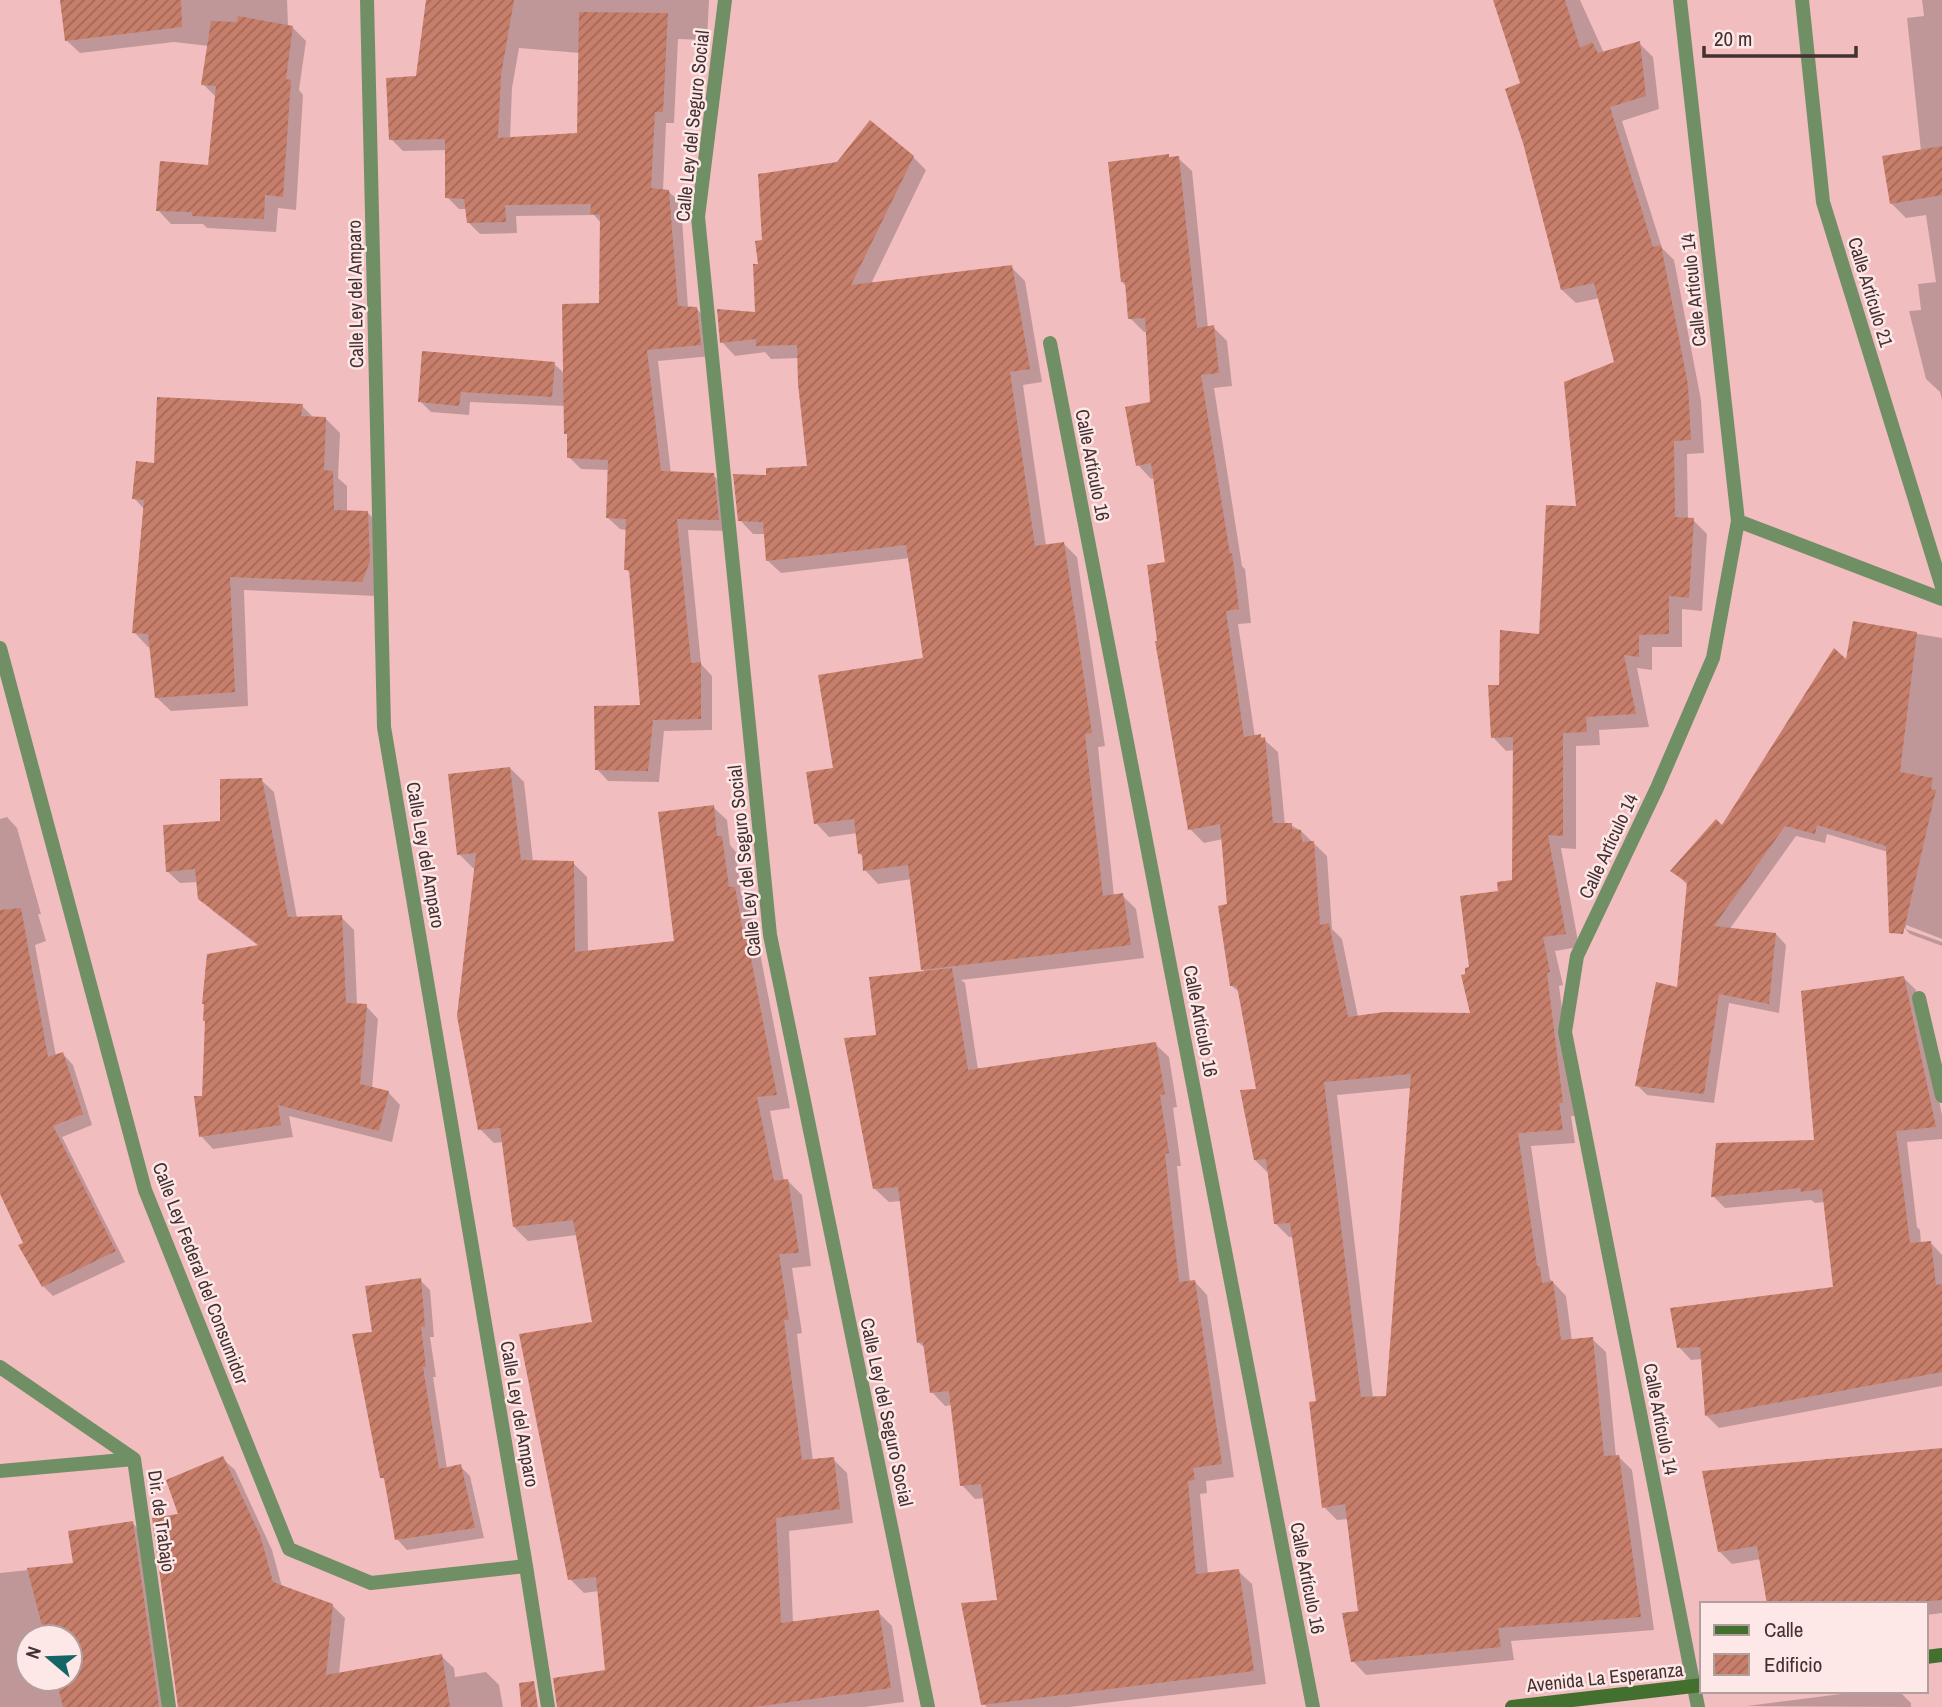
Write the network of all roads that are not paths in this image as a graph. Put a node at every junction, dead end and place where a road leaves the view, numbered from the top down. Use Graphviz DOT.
graph roads {
  1 [pos="367,0"];
  2 [pos="725,0"];
  3 [pos="1680,0"];
  4 [pos="1802,0"];
  5 [pos="1050,343"];
  6 [pos="1738,521"];
  7 [pos="1942,587"];
  8 [pos="1942,599"];
  9 [pos="0,648"];
  10 [pos="1919,998"];
  11 [pos="1942,1096"];
  12 [pos="0,1367"];
  13 [pos="134,1460"];
  14 [pos="0,1471"];
  15 [pos="526,1566"];
  16 [pos="1698,1686"];
  17 [pos="169,1707"];
  18 [pos="548,1707"];
  19 [pos="928,1707"];
  20 [pos="1313,1707"];
  21 [pos="1512,1707"];
  22 [pos="1698,1707"];
  1 -- 15 [label="street, Calle Ley del Amparo"];
  2 -- 19 [label="street, Calle Ley del Seguro Social"];
  3 -- 6 [label="street, Calle Artículo 14"];
  4 -- 7 [label="street, Calle Artículo 21"];
  5 -- 20 [label="street, Calle Artículo 16"];
  6 -- 8 [label="street"];
  6 -- 16 [label="street, Calle Artículo 14"];
  9 -- 15 [label="street, Calle Ley Federal del Consumidor"];
  10 -- 11 [label="street"];
  12 -- 13 [label="street, Dir. de Trabajo"];
  13 -- 14 [label="street"];
  13 -- 17 [label="street, Dir. de Trabajo"];
  15 -- 18 [label="street, Calle Ley del Amparo"];
  16 -- 21 [label="street, Avenida La Esperanza"];
  16 -- 22 [label="street, Calle Artículo 14"];
}
